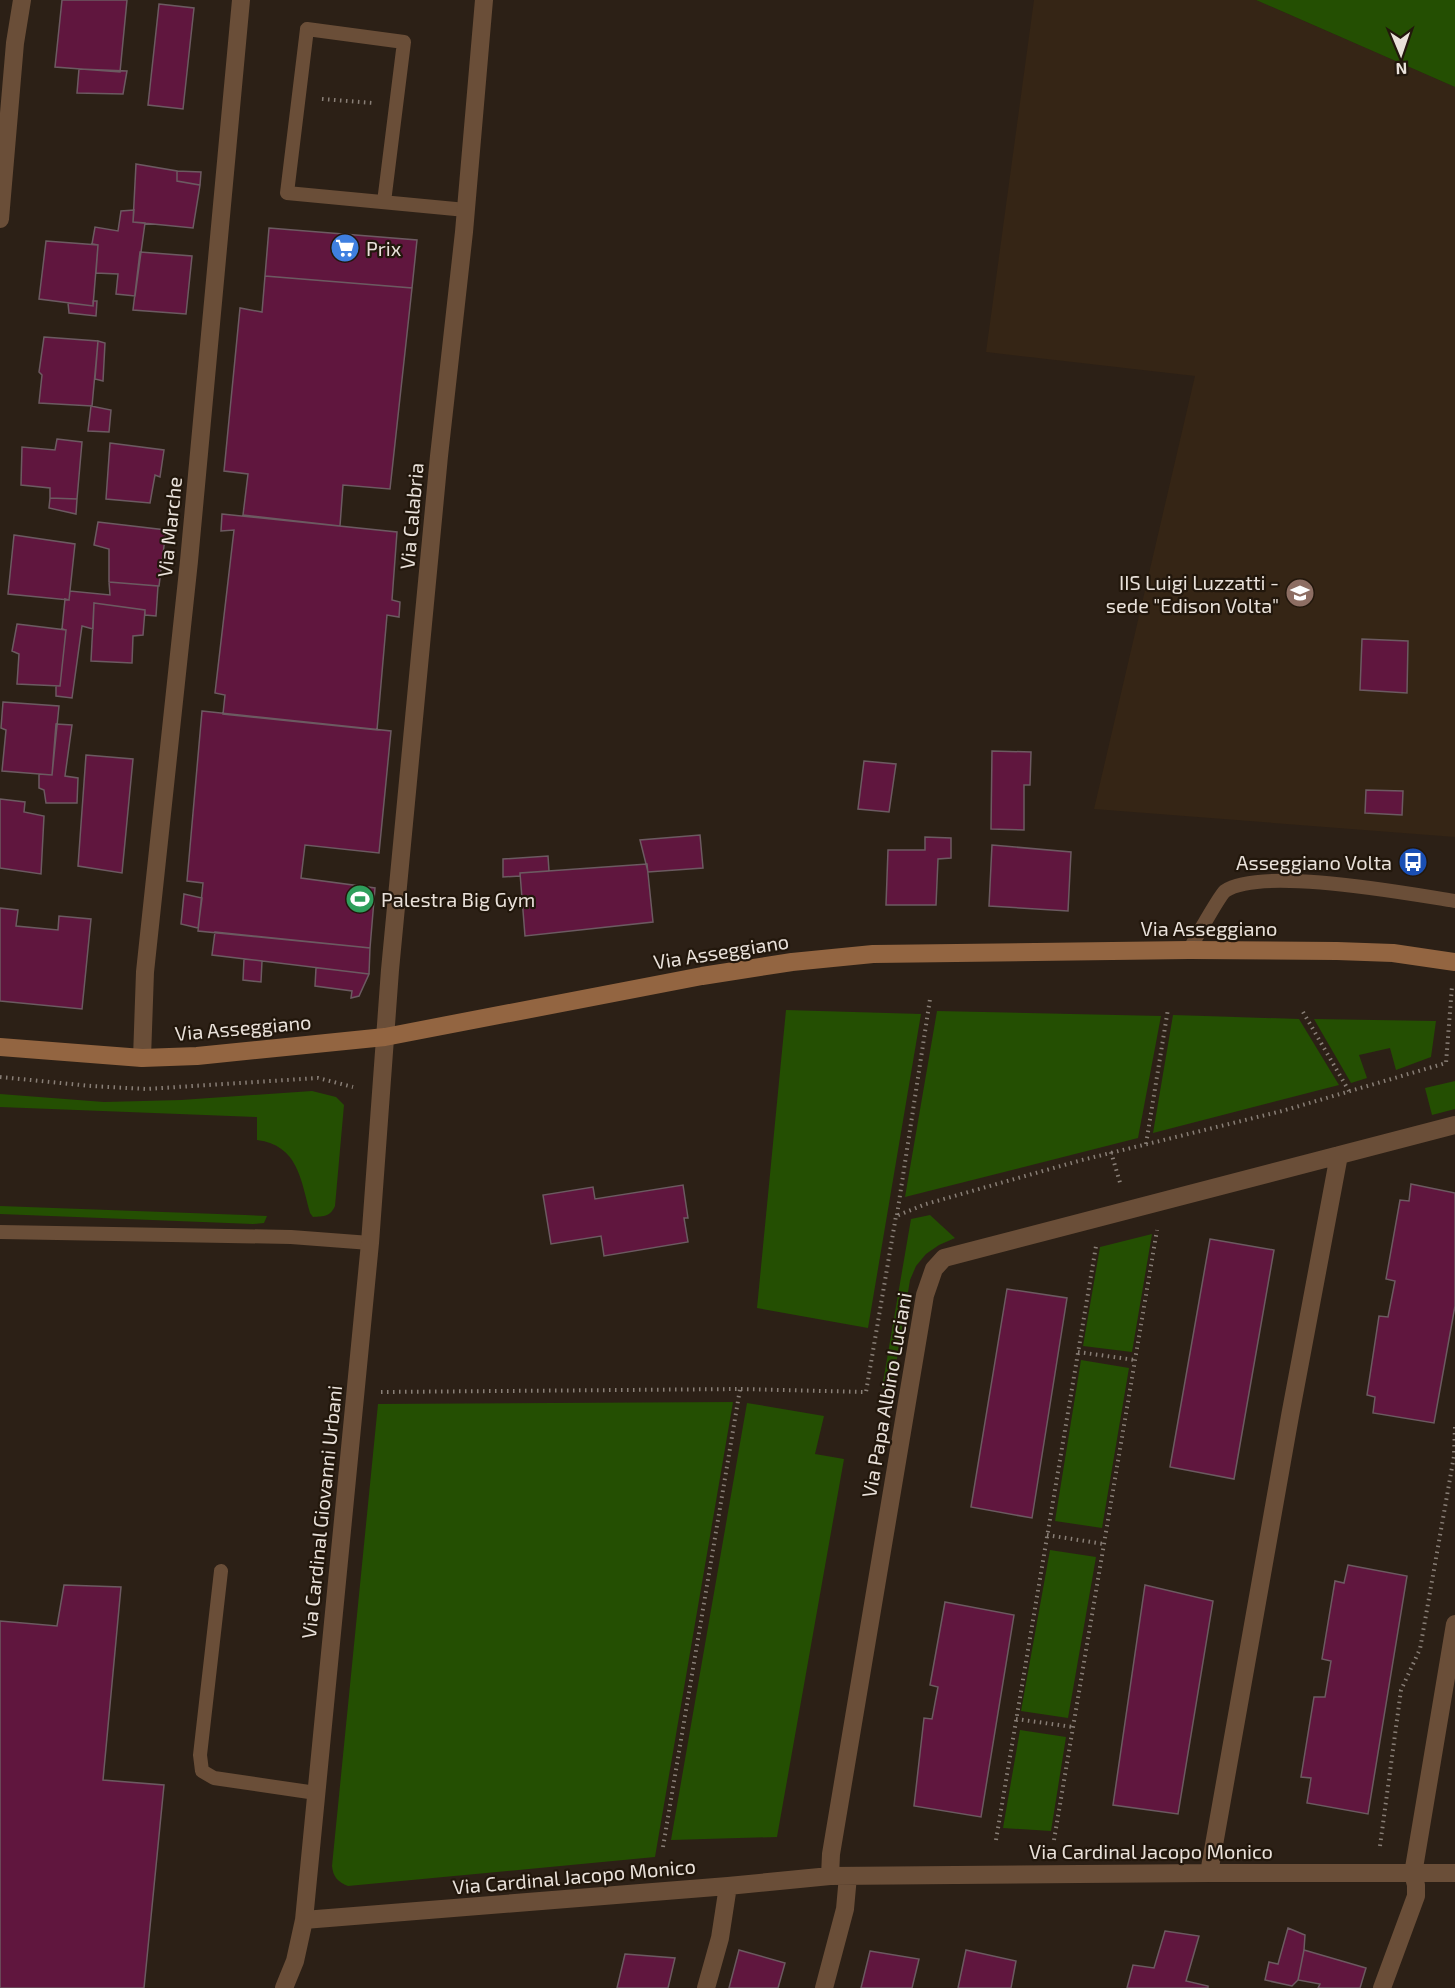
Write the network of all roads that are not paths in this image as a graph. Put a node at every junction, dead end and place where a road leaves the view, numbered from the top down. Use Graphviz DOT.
graph roads {
  1 [pos="22,0"];
  2 [pos="242,0"];
  3 [pos="484,0"];
  4 [pos="384,202"];
  5 [pos="466,210"];
  6 [pos="0,219"];
  7 [pos="1455,901"];
  8 [pos="1189,950"];
  9 [pos="1455,962"];
  10 [pos="384,1037"];
  11 [pos="0,1047"];
  12 [pos="142,1058"];
  13 [pos="1455,1125"];
  14 [pos="1339,1155"];
  15 [pos="0,1232"];
  16 [pos="370,1243"];
  17 [pos="221,1571"];
  18 [pos="1455,1624"];
  19 [pos="316,1793"];
  20 [pos="1209,1872"];
  21 [pos="1455,1873"];
  22 [pos="1413,1874"];
  23 [pos="839,1876"];
  24 [pos="728,1886"];
  25 [pos="304,1920"];
  26 [pos="284,1988"];
  27 [pos="706,1988"];
  28 [pos="824,1988"];
  29 [pos="1382,1988"];
  1 -- 6 [label="street"];
  2 -- 12 [label="street, Via Marche"];
  3 -- 5 [label="street, Via Calabria"];
  4 -- 4 [label="lane"];
  4 -- 5 [label="lane"];
  5 -- 10 [label="street, Via Calabria"];
  7 -- 8 [label="lane"];
  8 -- 9 [label="street, Via Asseggiano"];
  8 -- 10 [label="street, Via Asseggiano"];
  10 -- 12 [label="street, Via Asseggiano"];
  10 -- 16 [label="street, Via Cardinal Giovanni Urbani"];
  11 -- 12 [label="street, Via Asseggiano"];
  13 -- 14 [label="street, Via Papa Albino Luciani"];
  14 -- 20 [label="street"];
  14 -- 23 [label="street, Via Papa Albino Luciani"];
  15 -- 16 [label="lane"];
  16 -- 19 [label="street, Via Cardinal Giovanni Urbani"];
  17 -- 19 [label="lane"];
  18 -- 22 [label="street"];
  19 -- 25 [label="street, Via Cardinal Giovanni Urbani"];
  20 -- 22 [label="street, Via Cardinal Jacopo Monico"];
  20 -- 23 [label="street, Via Cardinal Jacopo Monico"];
  21 -- 22 [label="street, Via Cardinal Jacopo Monico"];
  22 -- 29 [label="street"];
  23 -- 24 [label="street, Via Cardinal Jacopo Monico"];
  23 -- 28 [label="street"];
  24 -- 25 [label="street, Via Cardinal Jacopo Monico"];
  24 -- 27 [label="street"];
  25 -- 26 [label="street, Via Cardinal Giovanni Urbani"];
}
